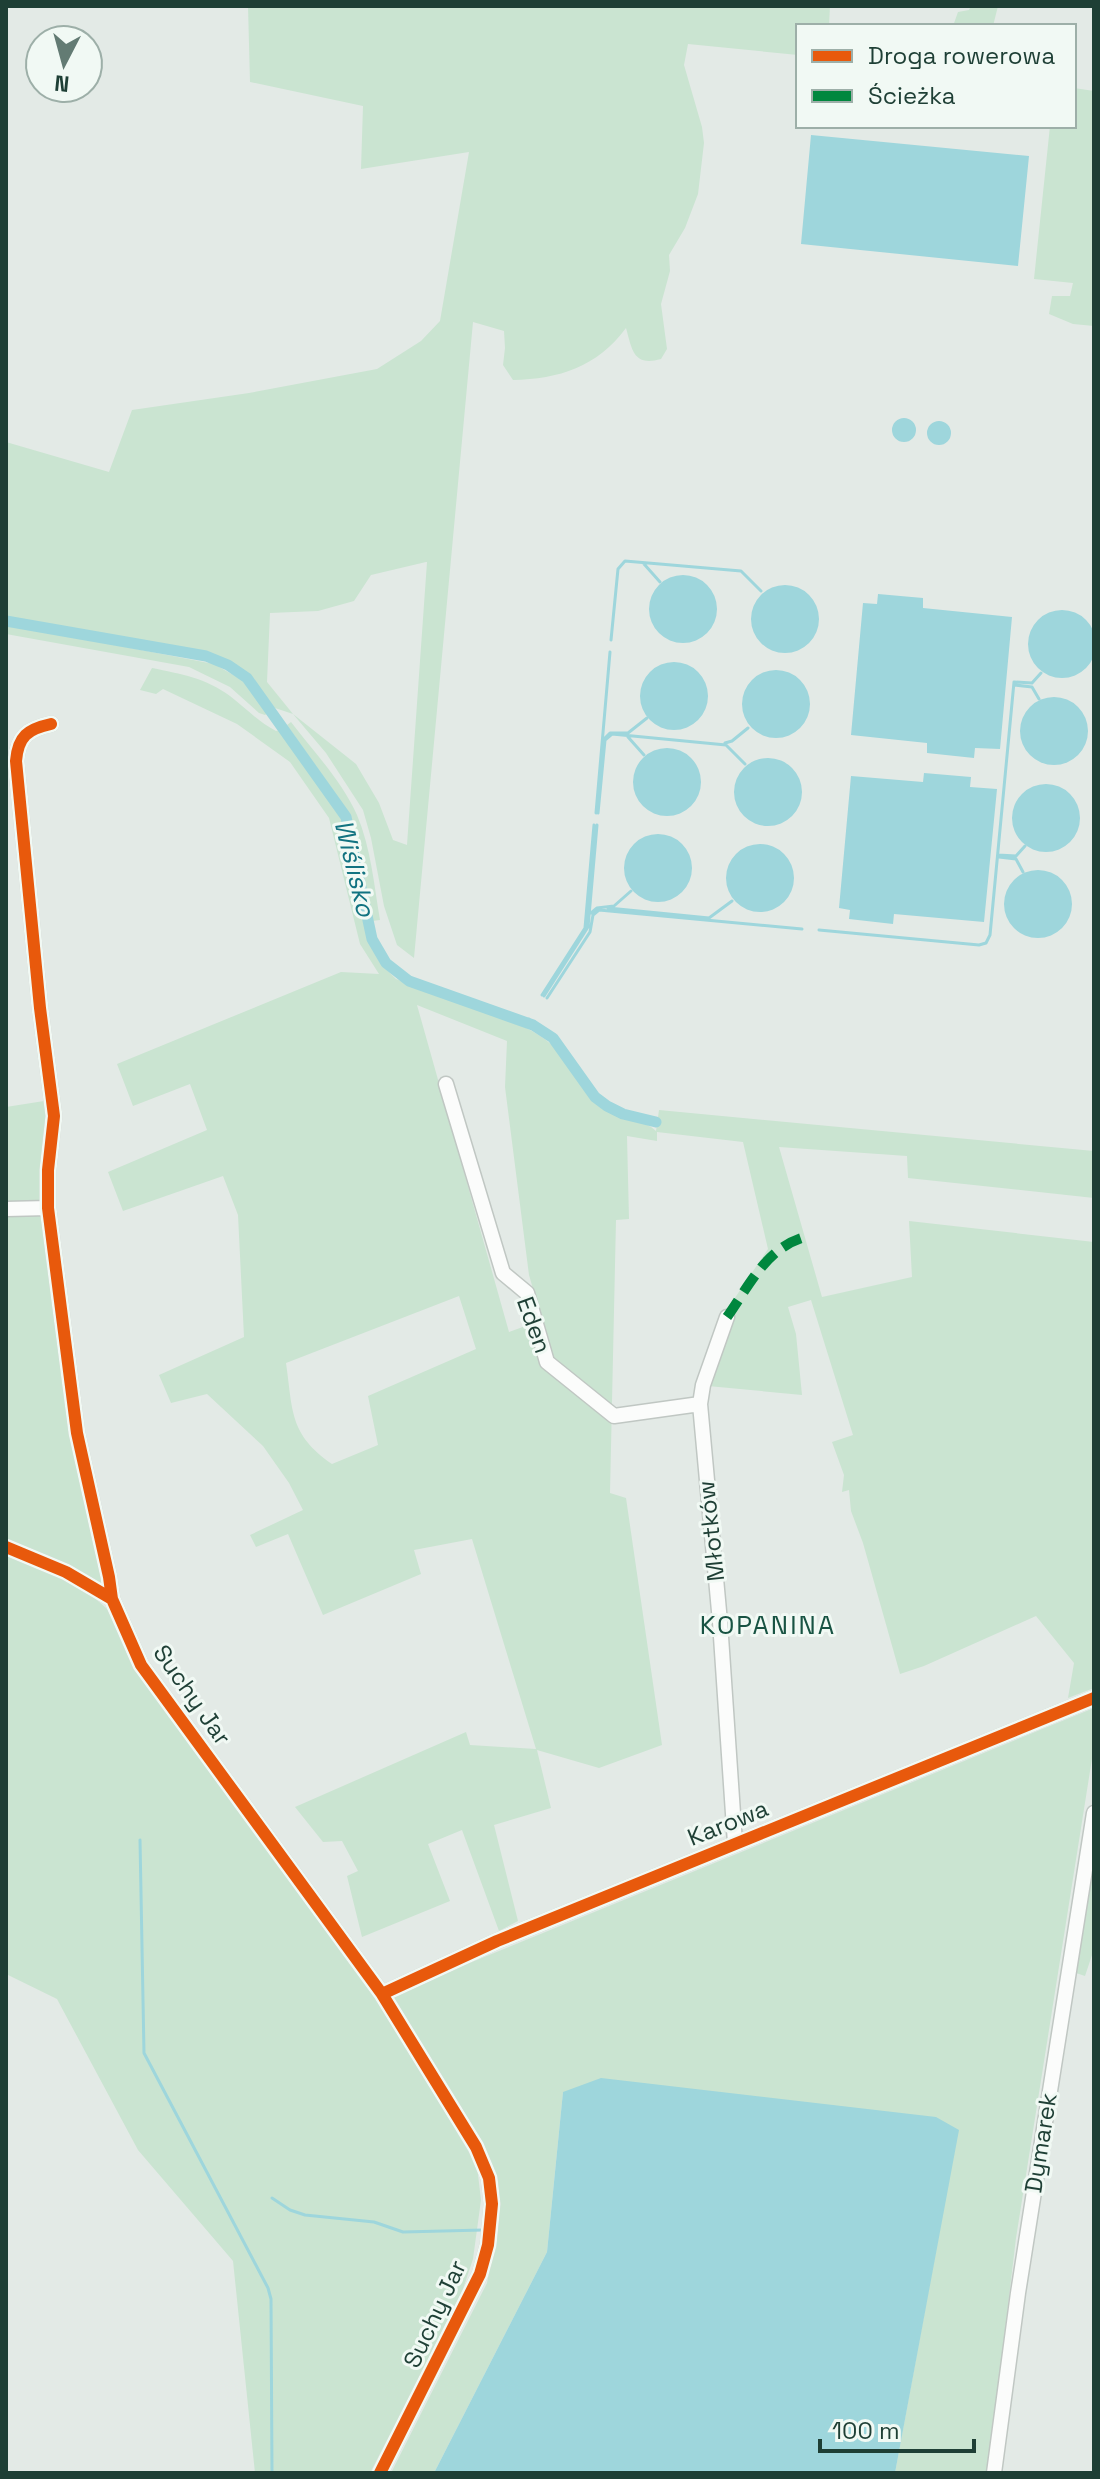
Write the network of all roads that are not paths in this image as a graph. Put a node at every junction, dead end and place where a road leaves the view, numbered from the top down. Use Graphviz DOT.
graph roads {
  1 [pos="51,724"];
  2 [pos="446,1084"];
  3 [pos="48,1208"];
  4 [pos="6,1209"];
  5 [pos="727,1317"];
  6 [pos="700,1404"];
  7 [pos="6,1547"];
  8 [pos="112,1599"];
  9 [pos="1094,1698"];
  10 [pos="1094,1813"];
  11 [pos="735,1843"];
  12 [pos="382,1994"];
  13 [pos="380,2473"];
  14 [pos="994,2473"];
  1 -- 3 [label="street, Suchy Jar"];
  2 -- 6 [label="street, Eden"];
  3 -- 4 [label="street"];
  3 -- 8 [label="street, Suchy Jar"];
  5 -- 6 [label="street, Młotków"];
  6 -- 11 [label="street, Młotków"];
  7 -- 8 [label="street"];
  8 -- 12 [label="street, Suchy Jar"];
  9 -- 11 [label="street, Karowa"];
  10 -- 14 [label="street, Dymarek"];
  11 -- 12 [label="street, Karowa"];
  12 -- 13 [label="street, Suchy Jar"];
}
